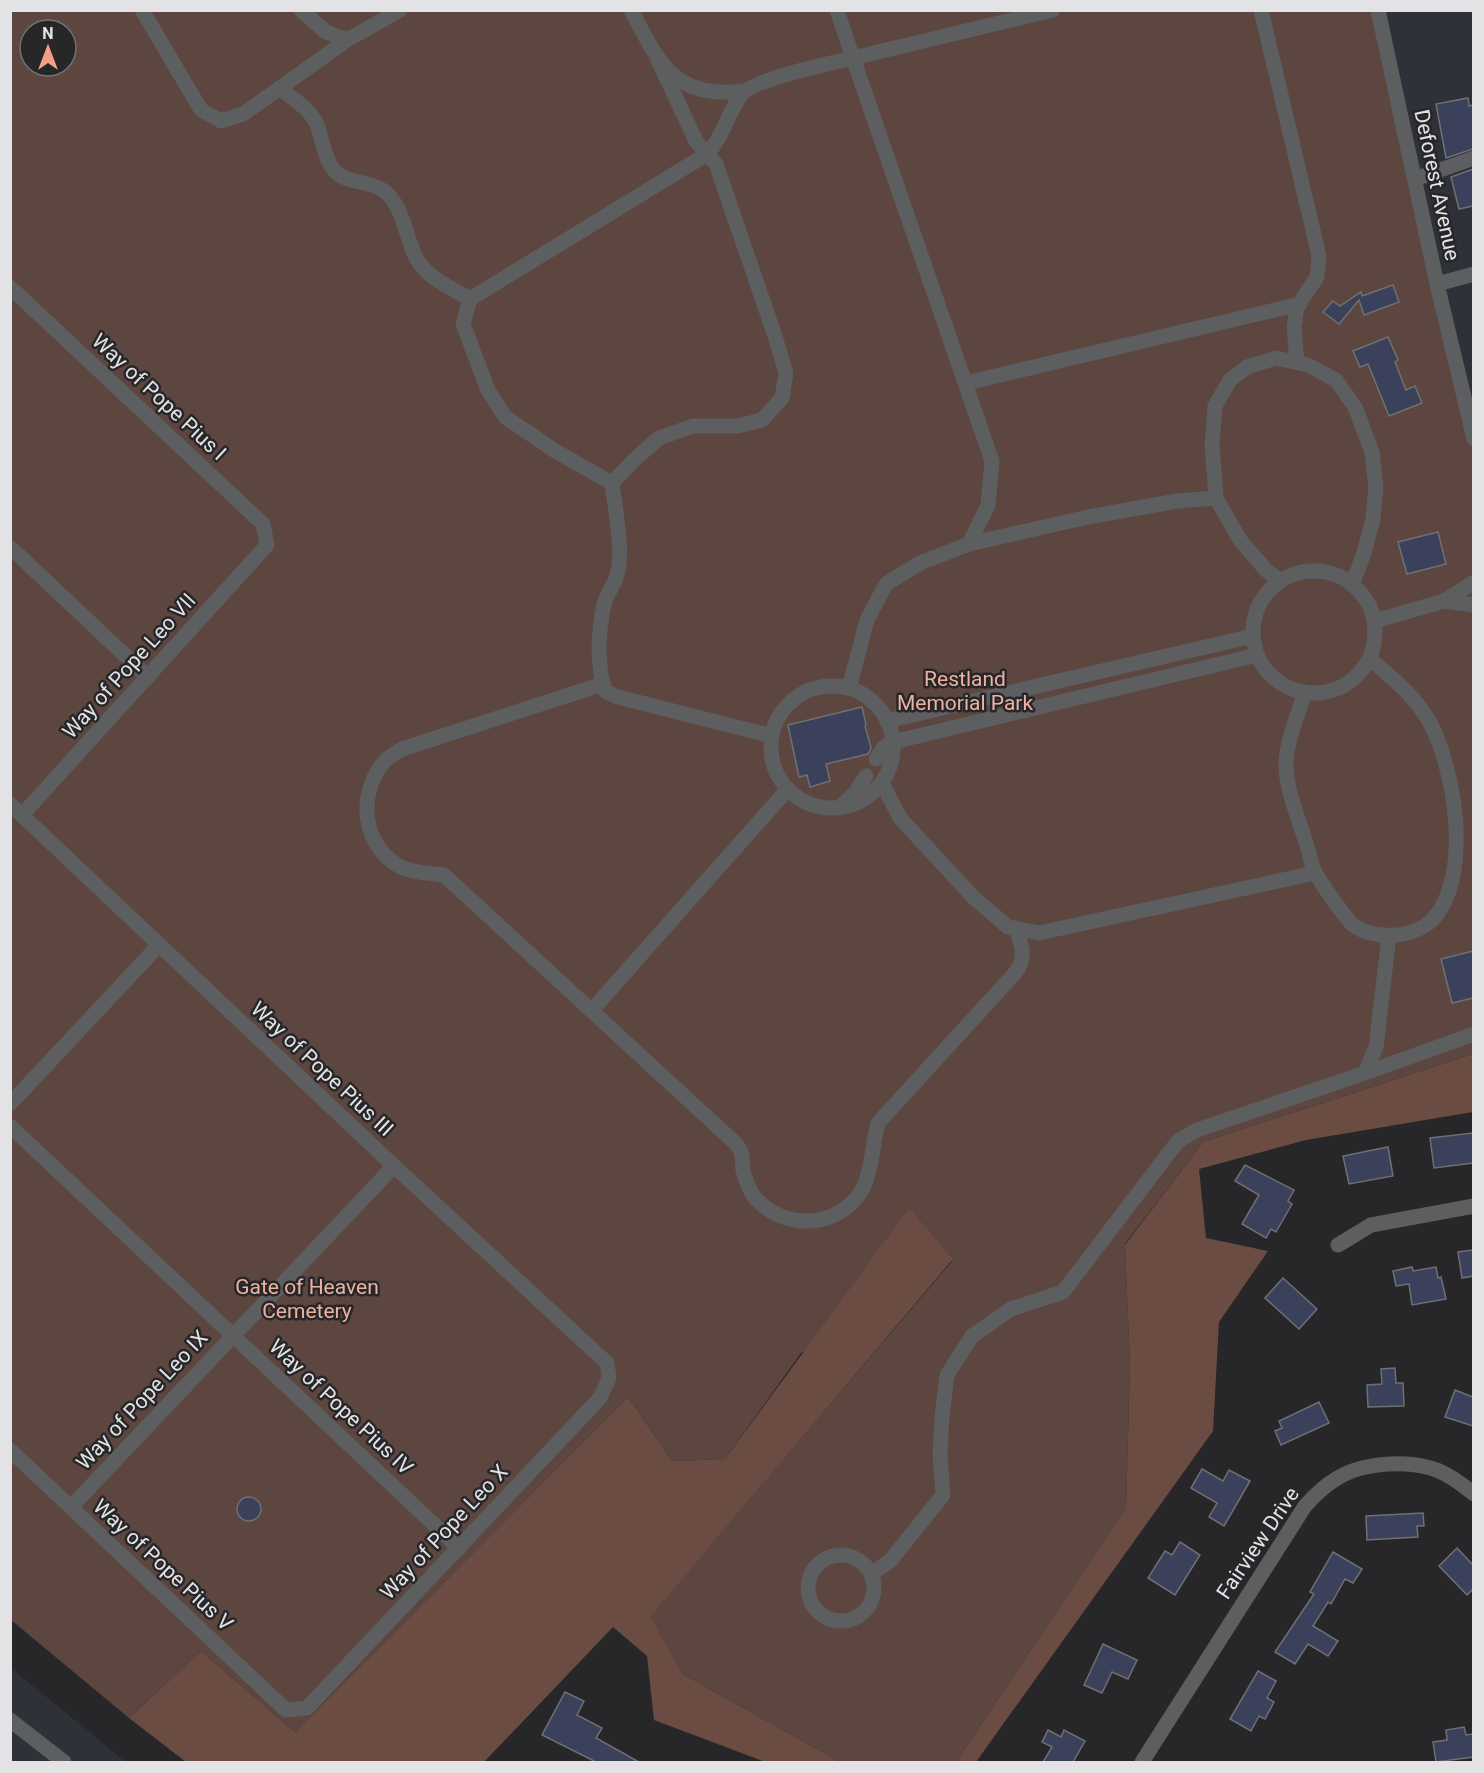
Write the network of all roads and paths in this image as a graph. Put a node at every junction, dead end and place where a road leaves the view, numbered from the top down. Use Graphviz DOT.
graph roads {
  1 [pos="142,10"];
  2 [pos="302,10"];
  3 [pos="400,10"];
  4 [pos="631,10"];
  5 [pos="837,10"];
  6 [pos="1053,10"];
  7 [pos="1261,10"];
  8 [pos="1383,12"];
  9 [pos="347,40"];
  10 [pos="657,58"];
  11 [pos="853,58"];
  12 [pos="279,88"];
  13 [pos="745,91"];
  14 [pos="707,153"];
  15 [pos="1473,158"];
  16 [pos="1414,179"];
  17 [pos="1473,274"];
  18 [pos="1437,284"];
  19 [pos="10,287"];
  20 [pos="470,299"];
  21 [pos="1300,304"];
  22 [pos="1297,362"];
  23 [pos="966,382"];
  24 [pos="1473,439"];
  25 [pos="612,483"];
  26 [pos="1216,498"];
  27 [pos="969,544"];
  28 [pos="267,545"];
  29 [pos="10,547"];
  30 [pos="1281,581"];
  31 [pos="1473,582"];
  32 [pos="1352,585"];
  33 [pos="1443,601"];
  34 [pos="1473,605"];
  35 [pos="1375,621"];
  36 [pos="1253,636"];
  37 [pos="1257,655"];
  38 [pos="1370,659"];
  39 [pos="148,677"];
  40 [pos="603,684"];
  41 [pos="849,688"];
  42 [pos="1305,693"];
  43 [pos="887,721"];
  44 [pos="772,736"];
  45 [pos="893,742"];
  46 [pos="876,759"];
  47 [pos="866,776"];
  48 [pos="882,783"];
  49 [pos="788,789"];
  50 [pos="840,807"];
  51 [pos="16,810"];
  52 [pos="1315,873"];
  53 [pos="1016,928"];
  54 [pos="1389,936"];
  55 [pos="159,945"];
  56 [pos="592,1010"];
  57 [pos="1473,1034"];
  58 [pos="1365,1073"];
  59 [pos="10,1104"];
  60 [pos="10,1126"];
  61 [pos="394,1166"];
  62 [pos="1473,1206"];
  63 [pos="1338,1245"];
  64 [pos="233,1334"];
  65 [pos="607,1363"];
  66 [pos="10,1450"];
  67 [pos="1473,1494"];
  68 [pos="71,1507"];
  69 [pos="459,1548"];
  70 [pos="872,1574"];
  71 [pos="286,1710"];
  72 [pos="10,1720"];
  73 [pos="64,1762"];
  74 [pos="1142,1762"];
  1 -- 12 [label="street"];
  2 -- 9 [label="street"];
  3 -- 9 [label="street"];
  4 -- 10 [label="street"];
  5 -- 11 [label="street"];
  6 -- 11 [label="street"];
  7 -- 21 [label="street"];
  8 -- 16 [label="street, Deforest Avenue"];
  9 -- 12 [label="street"];
  10 -- 13 [label="street"];
  10 -- 14 [label="street"];
  11 -- 13 [label="street"];
  11 -- 23 [label="street"];
  12 -- 20 [label="street"];
  13 -- 14 [label="street"];
  14 -- 20 [label="street"];
  14 -- 25 [label="street"];
  15 -- 16 [label="street"];
  16 -- 18 [label="street, Deforest Avenue"];
  17 -- 18 [label="street"];
  18 -- 24 [label="street, Deforest Avenue"];
  19 -- 28 [label="street, Way of Pope Pius I"];
  20 -- 25 [label="street"];
  21 -- 22 [label="street"];
  21 -- 23 [label="street"];
  22 -- 26 [label="street"];
  22 -- 32 [label="street"];
  23 -- 27 [label="street"];
  25 -- 40 [label="street"];
  26 -- 27 [label="street"];
  26 -- 30 [label="street"];
  27 -- 41 [label="street"];
  28 -- 39 [label="street, Way of Pope Leo VII"];
  29 -- 39 [label="street"];
  30 -- 32 [label="street"];
  30 -- 36 [label="street"];
  31 -- 33 [label="street"];
  32 -- 35 [label="street"];
  33 -- 34 [label="street"];
  33 -- 35 [label="street"];
  35 -- 38 [label="street"];
  36 -- 37 [label="street"];
  36 -- 43 [label="street"];
  37 -- 42 [label="street"];
  37 -- 45 [label="street"];
  38 -- 42 [label="street"];
  38 -- 54 [label="street"];
  39 -- 51 [label="street, Way of Pope Leo VII"];
  40 -- 44 [label="street"];
  40 -- 56 [label="street"];
  41 -- 43 [label="street"];
  41 -- 44 [label="street"];
  42 -- 52 [label="street"];
  43 -- 45 [label="street"];
  44 -- 49 [label="street"];
  45 -- 46 [label="street"];
  45 -- 48 [label="street"];
  47 -- 50 [label="street"];
  48 -- 50 [label="street"];
  48 -- 53 [label="street"];
  49 -- 50 [label="street"];
  49 -- 56 [label="street"];
  51 -- 55 [label="street, Way of Pope Pius III"];
  52 -- 53 [label="street"];
  52 -- 54 [label="street"];
  53 -- 56 [label="street"];
  54 -- 58 [label="street"];
  55 -- 59 [label="street"];
  55 -- 61 [label="street, Way of Pope Pius III"];
  57 -- 58 [label="street"];
  58 -- 70 [label="street"];
  60 -- 64 [label="street, Way of Pope Pius IV"];
  61 -- 64 [label="street, Way of Pope Leo IX"];
  61 -- 65 [label="street, Way of Pope Pius III"];
  62 -- 63 [label="street"];
  64 -- 68 [label="street, Way of Pope Leo IX"];
  64 -- 69 [label="street, Way of Pope Pius IV"];
  65 -- 69 [label="street, Way of Pope Leo X"];
  66 -- 68 [label="street, Way of Pope Pius V"];
  67 -- 74 [label="street, Fairview Drive"];
  68 -- 71 [label="street, Way of Pope Pius V"];
  69 -- 71 [label="street, Way of Pope Leo X"];
  70 -- 70 [label="street"];
  72 -- 73 [label="street"];
}
